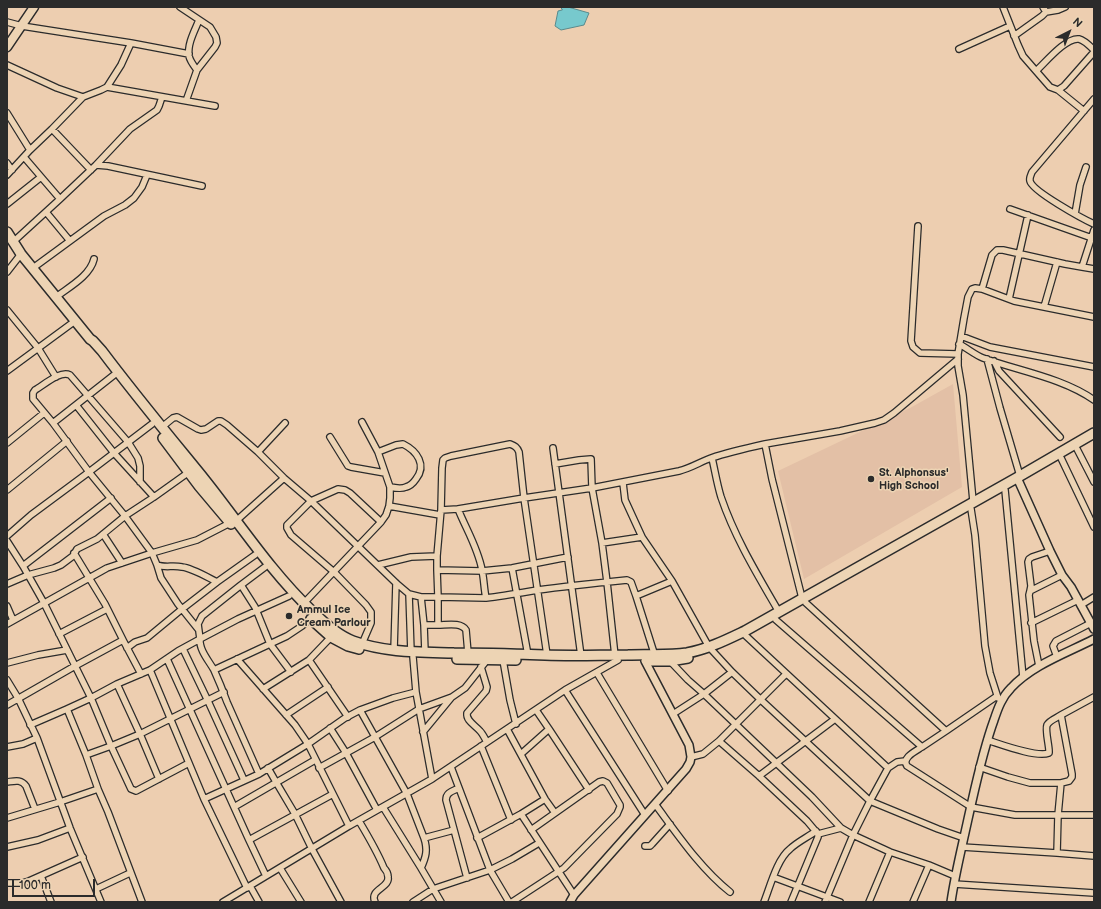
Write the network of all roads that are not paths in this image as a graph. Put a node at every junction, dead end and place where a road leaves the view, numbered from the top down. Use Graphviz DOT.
graph roads {
  1 [pos="180,7"];
  2 [pos="1003,7"];
  3 [pos="1065,7"];
  4 [pos="32,8"];
  5 [pos="1044,9"];
  6 [pos="199,20"];
  7 [pos="7,22"];
  8 [pos="22,26"];
  9 [pos="1010,26"];
  10 [pos="1014,36"];
  11 [pos="131,43"];
  12 [pos="7,47"];
  13 [pos="959,49"];
  14 [pos="1094,51"];
  15 [pos="189,54"];
  16 [pos="7,65"];
  17 [pos="197,70"];
  18 [pos="1036,71"];
  19 [pos="107,87"];
  20 [pos="1058,90"];
  21 [pos="83,97"];
  22 [pos="162,97"];
  23 [pos="1094,99"];
  24 [pos="186,101"];
  25 [pos="215,106"];
  26 [pos="1084,111"];
  27 [pos="7,113"];
  28 [pos="52,129"];
  29 [pos="30,150"];
  30 [pos="24,157"];
  31 [pos="7,163"];
  32 [pos="96,165"];
  33 [pos="1086,167"];
  34 [pos="12,170"];
  35 [pos="91,170"];
  36 [pos="7,175"];
  37 [pos="147,175"];
  38 [pos="41,177"];
  39 [pos="202,186"];
  40 [pos="60,199"];
  41 [pos="7,204"];
  42 [pos="1010,208"];
  43 [pos="46,212"];
  44 [pos="1075,214"];
  45 [pos="1028,215"];
  46 [pos="1094,224"];
  47 [pos="918,226"];
  48 [pos="1094,230"];
  49 [pos="7,232"];
  50 [pos="1092,238"];
  51 [pos="70,241"];
  52 [pos="13,242"];
  53 [pos="21,254"];
  54 [pos="1019,254"];
  55 [pos="94,259"];
  56 [pos="1057,262"];
  57 [pos="1082,267"];
  58 [pos="33,268"];
  59 [pos="1094,269"];
  60 [pos="7,272"];
  61 [pos="982,289"];
  62 [pos="56,297"];
  63 [pos="1009,299"];
  64 [pos="1044,307"];
  65 [pos="7,310"];
  66 [pos="1094,317"];
  67 [pos="75,321"];
  68 [pos="961,336"];
  69 [pos="90,340"];
  70 [pos="959,344"];
  71 [pos="38,348"];
  72 [pos="958,356"];
  73 [pos="987,359"];
  74 [pos="994,361"];
  75 [pos="1094,367"];
  76 [pos="7,371"];
  77 [pos="114,376"];
  78 [pos="56,377"];
  79 [pos="88,395"];
  80 [pos="1094,400"];
  81 [pos="76,404"];
  82 [pos="44,413"];
  83 [pos="362,422"];
  84 [pos="53,423"];
  85 [pos="285,423"];
  86 [pos="152,424"];
  87 [pos="162,427"];
  88 [pos="1094,433"];
  89 [pos="330,437"];
  90 [pos="1060,437"];
  91 [pos="1094,440"];
  92 [pos="67,441"];
  93 [pos="128,442"];
  94 [pos="7,443"];
  95 [pos="765,444"];
  96 [pos="553,448"];
  97 [pos="1077,449"];
  98 [pos="258,452"];
  99 [pos="378,452"];
  100 [pos="114,453"];
  101 [pos="712,458"];
  102 [pos="1061,458"];
  103 [pos="555,464"];
  104 [pos="89,472"];
  105 [pos="189,472"];
  106 [pos="385,472"];
  107 [pos="284,478"];
  108 [pos="1020,479"];
  109 [pos="140,482"];
  110 [pos="1094,482"];
  111 [pos="623,483"];
  112 [pos="390,487"];
  113 [pos="592,488"];
  114 [pos="7,490"];
  115 [pos="1006,490"];
  116 [pos="559,492"];
  117 [pos="154,497"];
  118 [pos="111,498"];
  119 [pos="524,498"];
  120 [pos="311,501"];
  121 [pos="972,505"];
  122 [pos="389,506"];
  123 [pos="458,509"];
  124 [pos="441,513"];
  125 [pos="125,516"];
  126 [pos="233,522"];
  127 [pos="381,522"];
  128 [pos="1094,527"];
  129 [pos="103,534"];
  130 [pos="7,536"];
  131 [pos="642,537"];
  132 [pos="7,541"];
  133 [pos="602,543"];
  134 [pos="358,547"];
  135 [pos="1050,551"];
  136 [pos="74,553"];
  137 [pos="152,553"];
  138 [pos="255,555"];
  139 [pos="437,556"];
  140 [pos="568,557"];
  141 [pos="122,563"];
  142 [pos="533,563"];
  143 [pos="157,565"];
  144 [pos="378,565"];
  145 [pos="23,566"];
  146 [pos="265,567"];
  147 [pos="512,568"];
  148 [pos="437,570"];
  149 [pos="482,571"];
  150 [pos="334,572"];
  151 [pos="28,575"];
  152 [pos="1062,575"];
  153 [pos="90,577"];
  154 [pos="217,582"];
  155 [pos="607,582"];
  156 [pos="672,582"];
  157 [pos="396,583"];
  158 [pos="7,584"];
  159 [pos="241,585"];
  160 [pos="572,586"];
  161 [pos="537,590"];
  162 [pos="1030,592"];
  163 [pos="409,594"];
  164 [pos="517,594"];
  165 [pos="289,596"];
  166 [pos="636,596"];
  167 [pos="421,597"];
  168 [pos="438,597"];
  169 [pos="1094,597"];
  170 [pos="486,598"];
  171 [pos="804,600"];
  172 [pos="1079,602"];
  173 [pos="44,603"];
  174 [pos="304,603"];
  175 [pos="7,606"];
  176 [pos="107,609"];
  177 [pos="182,609"];
  178 [pos="256,611"];
  179 [pos="777,616"];
  180 [pos="311,618"];
  181 [pos="13,620"];
  182 [pos="1031,623"];
  183 [pos="7,624"];
  184 [pos="424,625"];
  185 [pos="438,625"];
  186 [pos="1092,626"];
  187 [pos="199,631"];
  188 [pos="59,634"];
  189 [pos="746,636"];
  190 [pos="330,637"];
  191 [pos="200,639"];
  192 [pos="1094,639"];
  193 [pos="123,640"];
  194 [pos="270,644"];
  195 [pos="362,644"];
  196 [pos="127,648"];
  197 [pos="183,649"];
  198 [pos="711,649"];
  199 [pos="67,650"];
  200 [pos="394,650"];
  201 [pos="425,652"];
  202 [pos="468,653"];
  203 [pos="412,655"];
  204 [pos="528,655"];
  205 [pos="547,655"];
  206 [pos="581,656"];
  207 [pos="655,656"];
  208 [pos="1057,657"];
  209 [pos="617,658"];
  210 [pos="166,659"];
  211 [pos="237,659"];
  212 [pos="309,660"];
  213 [pos="503,660"];
  214 [pos="644,661"];
  215 [pos="670,661"];
  216 [pos="7,663"];
  217 [pos="484,663"];
  218 [pos="74,666"];
  219 [pos="1039,666"];
  220 [pos="150,670"];
  221 [pos="214,670"];
  222 [pos="291,672"];
  223 [pos="732,672"];
  224 [pos="597,673"];
  225 [pos="141,674"];
  226 [pos="786,674"];
  227 [pos="1023,677"];
  228 [pos="7,680"];
  229 [pos="117,684"];
  230 [pos="328,687"];
  231 [pos="263,689"];
  232 [pos="566,690"];
  233 [pos="224,692"];
  234 [pos="416,692"];
  235 [pos="704,694"];
  236 [pos="452,697"];
  237 [pos="1094,697"];
  238 [pos="18,698"];
  239 [pos="91,698"];
  240 [pos="999,699"];
  241 [pos="760,700"];
  242 [pos="208,701"];
  243 [pos="7,705"];
  244 [pos="67,709"];
  245 [pos="190,709"];
  246 [pos="419,709"];
  247 [pos="360,710"];
  248 [pos="536,710"];
  249 [pos="673,714"];
  250 [pos="286,715"];
  251 [pos="1061,716"];
  252 [pos="348,717"];
  253 [pos="170,719"];
  254 [pos="835,719"];
  255 [pos="516,724"];
  256 [pos="30,725"];
  257 [pos="735,725"];
  258 [pos="330,728"];
  259 [pos="508,729"];
  260 [pos="549,729"];
  261 [pos="946,731"];
  262 [pos="423,732"];
  263 [pos="140,734"];
  264 [pos="375,737"];
  265 [pos="37,738"];
  266 [pos="987,740"];
  267 [pos="719,741"];
  268 [pos="805,741"];
  269 [pos="487,742"];
  270 [pos="308,744"];
  271 [pos="111,746"];
  272 [pos="481,746"];
  273 [pos="7,747"];
  274 [pos="922,747"];
  275 [pos="346,753"];
  276 [pos="521,754"];
  277 [pos="86,755"];
  278 [pos="691,757"];
  279 [pos="315,760"];
  280 [pos="905,761"];
  281 [pos="189,763"];
  282 [pos="776,763"];
  283 [pos="979,766"];
  284 [pos="451,767"];
  285 [pos="268,768"];
  286 [pos="319,768"];
  287 [pos="888,768"];
  288 [pos="259,774"];
  289 [pos="759,776"];
  290 [pos="159,779"];
  291 [pos="432,779"];
  292 [pos="244,780"];
  293 [pos="7,782"];
  294 [pos="276,782"];
  295 [pos="1061,782"];
  296 [pos="459,788"];
  297 [pos="98,789"];
  298 [pos="225,789"];
  299 [pos="588,790"];
  300 [pos="668,791"];
  301 [pos="333,794"];
  302 [pos="407,794"];
  303 [pos="204,799"];
  304 [pos="545,799"];
  305 [pos="870,801"];
  306 [pos="60,802"];
  307 [pos="655,804"];
  308 [pos="234,807"];
  309 [pos="383,807"];
  310 [pos="971,807"];
  311 [pos="36,809"];
  312 [pos="377,810"];
  313 [pos="555,813"];
  314 [pos="296,814"];
  315 [pos="521,814"];
  316 [pos="645,815"];
  317 [pos="1058,815"];
  318 [pos="1094,815"];
  319 [pos="7,818"];
  320 [pos="510,820"];
  321 [pos="358,821"];
  322 [pos="670,824"];
  323 [pos="349,826"];
  324 [pos="70,828"];
  325 [pos="841,828"];
  326 [pos="454,830"];
  327 [pos="531,830"];
  328 [pos="817,833"];
  329 [pos="853,836"];
  330 [pos="424,838"];
  331 [pos="477,838"];
  332 [pos="964,838"];
  333 [pos="249,840"];
  334 [pos="539,843"];
  335 [pos="645,846"];
  336 [pos="7,847"];
  337 [pos="962,847"];
  338 [pos="312,849"];
  339 [pos="890,852"];
  340 [pos="1057,853"];
  341 [pos="1094,856"];
  342 [pos="83,857"];
  343 [pos="929,865"];
  344 [pos="280,868"];
  345 [pos="421,868"];
  346 [pos="490,870"];
  347 [pos="558,872"];
  348 [pos="130,873"];
  349 [pos="41,876"];
  350 [pos="266,876"];
  351 [pos="955,876"];
  352 [pos="773,877"];
  353 [pos="467,878"];
  354 [pos="7,883"];
  355 [pos="954,884"];
  356 [pos="797,886"];
  357 [pos="248,887"];
  358 [pos="96,889"];
  359 [pos="433,889"];
  360 [pos="730,892"];
  361 [pos="1094,894"];
  362 [pos="574,895"];
  363 [pos="826,900"];
  364 [pos="51,902"];
  365 [pos="101,902"];
  366 [pos="142,902"];
  367 [pos="223,902"];
  368 [pos="259,902"];
  369 [pos="301,902"];
  370 [pos="341,902"];
  371 [pos="375,902"];
  372 [pos="413,902"];
  373 [pos="441,902"];
  374 [pos="511,902"];
  375 [pos="570,902"];
  376 [pos="764,902"];
  377 [pos="791,902"];
  378 [pos="840,902"];
  379 [pos="870,902"];
  380 [pos="913,902"];
  381 [pos="951,902"];
  1 -- 6 [label="street"];
  2 -- 9 [label="street"];
  3 -- 5 [label="street"];
  4 -- 8 [label="main road"];
  5 -- 10 [label="street"];
  6 -- 15 [label="street"];
  6 -- 17 [label="street"];
  7 -- 8 [label="street"];
  8 -- 11 [label="street"];
  8 -- 12 [label="main road"];
  9 -- 10 [label="street"];
  9 -- 13 [label="street"];
  10 -- 18 [label="street"];
  11 -- 15 [label="street"];
  11 -- 19 [label="street"];
  14 -- 18 [label="street"];
  14 -- 20 [label="street"];
  15 -- 17 [label="street"];
  16 -- 21 [label="street"];
  17 -- 24 [label="street"];
  18 -- 20 [label="street"];
  19 -- 21 [label="street"];
  19 -- 22 [label="street"];
  20 -- 26 [label="street"];
  21 -- 28 [label="street"];
  22 -- 24 [label="street"];
  22 -- 32 [label="street"];
  23 -- 26 [label="street"];
  24 -- 25 [label="street"];
  26 -- 44 [label="street"];
  27 -- 29 [label="street"];
  28 -- 29 [label="street"];
  28 -- 35 [label="street"];
  29 -- 30 [label="street"];
  30 -- 34 [label="street"];
  30 -- 38 [label="street"];
  31 -- 34 [label="street"];
  32 -- 35 [label="street"];
  32 -- 37 [label="street"];
  33 -- 44 [label="street"];
  34 -- 36 [label="street"];
  35 -- 40 [label="street"];
  37 -- 39 [label="street"];
  37 -- 51 [label="street"];
  38 -- 40 [label="street"];
  38 -- 41 [label="street"];
  40 -- 43 [label="street"];
  42 -- 45 [label="street"];
  43 -- 51 [label="street"];
  43 -- 52 [label="street"];
  44 -- 46 [label="street"];
  45 -- 50 [label="street"];
  45 -- 54 [label="street"];
  47 -- 72 [label="street"];
  48 -- 50 [label="street"];
  49 -- 52 [label="highway"];
  50 -- 57 [label="street"];
  51 -- 58 [label="street"];
  52 -- 53 [label="highway"];
  53 -- 58 [label="highway"];
  53 -- 60 [label="street"];
  54 -- 56 [label="street"];
  54 -- 61 [label="street"];
  54 -- 63 [label="street"];
  55 -- 62 [label="street"];
  56 -- 57 [label="street"];
  56 -- 64 [label="street"];
  57 -- 59 [label="street"];
  58 -- 62 [label="highway"];
  61 -- 63 [label="street"];
  61 -- 68 [label="street"];
  62 -- 67 [label="highway"];
  63 -- 64 [label="street"];
  64 -- 66 [label="street"];
  65 -- 71 [label="street"];
  67 -- 69 [label="highway"];
  67 -- 71 [label="street"];
  68 -- 70 [label="street"];
  68 -- 75 [label="street"];
  69 -- 77 [label="highway"];
  69 -- 87 [label="highway"];
  70 -- 72 [label="street"];
  70 -- 73 [label="street"];
  71 -- 76 [label="street"];
  71 -- 78 [label="street"];
  72 -- 95 [label="street"];
  72 -- 121 [label="street"];
  73 -- 74 [label="street"];
  73 -- 108 [label="street"];
  74 -- 80 [label="street"];
  74 -- 90 [label="street"];
  77 -- 79 [label="street"];
  77 -- 86 [label="highway"];
  78 -- 79 [label="street"];
  78 -- 82 [label="street"];
  79 -- 81 [label="street"];
  79 -- 93 [label="street"];
  81 -- 84 [label="street"];
  81 -- 100 [label="street"];
  82 -- 84 [label="street"];
  82 -- 94 [label="street"];
  83 -- 99 [label="street"];
  84 -- 92 [label="street"];
  85 -- 98 [label="street"];
  86 -- 93 [label="street"];
  86 -- 105 [label="highway"];
  87 -- 98 [label="street"];
  87 -- 126 [label="highway"];
  88 -- 108 [label="highway"];
  89 -- 106 [label="street"];
  91 -- 97 [label="highway"];
  92 -- 104 [label="street"];
  92 -- 114 [label="street"];
  93 -- 100 [label="street"];
  93 -- 109 [label="street"];
  95 -- 101 [label="street"];
  95 -- 171 [label="street"];
  96 -- 103 [label="street"];
  97 -- 102 [label="highway"];
  97 -- 110 [label="street"];
  98 -- 107 [label="street"];
  99 -- 106 [label="street"];
  99 -- 112 [label="street"];
  100 -- 104 [label="street"];
  100 -- 109 [label="street"];
  101 -- 111 [label="street"];
  101 -- 179 [label="street"];
  102 -- 108 [label="highway"];
  102 -- 128 [label="street"];
  103 -- 113 [label="street"];
  103 -- 116 [label="street"];
  104 -- 118 [label="street"];
  104 -- 130 [label="street"];
  105 -- 117 [label="street"];
  105 -- 126 [label="highway"];
  106 -- 112 [label="street"];
  107 -- 120 [label="street"];
  107 -- 126 [label="street"];
  108 -- 115 [label="highway"];
  108 -- 121 [label="highway"];
  108 -- 135 [label="street"];
  109 -- 117 [label="street"];
  111 -- 113 [label="street"];
  111 -- 131 [label="street"];
  112 -- 122 [label="street"];
  113 -- 116 [label="street"];
  113 -- 133 [label="street"];
  115 -- 121 [label="highway"];
  115 -- 227 [label="street"];
  116 -- 119 [label="street"];
  116 -- 140 [label="street"];
  117 -- 125 [label="street"];
  118 -- 125 [label="street"];
  118 -- 145 [label="street"];
  119 -- 123 [label="street"];
  119 -- 124 [label="street"];
  119 -- 142 [label="street"];
  120 -- 127 [label="street"];
  120 -- 134 [label="street"];
  120 -- 150 [label="street"];
  121 -- 171 [label="highway"];
  121 -- 240 [label="street"];
  122 -- 124 [label="street"];
  122 -- 127 [label="street"];
  123 -- 124 [label="street"];
  123 -- 149 [label="street"];
  124 -- 139 [label="street"];
  125 -- 129 [label="street"];
  125 -- 137 [label="street"];
  126 -- 137 [label="street"];
  126 -- 138 [label="highway"];
  126 -- 174 [label="highway"];
  127 -- 134 [label="street"];
  129 -- 136 [label="street"];
  129 -- 141 [label="street"];
  131 -- 133 [label="street"];
  131 -- 156 [label="street"];
  132 -- 145 [label="street"];
  133 -- 155 [label="street"];
  134 -- 144 [label="street"];
  134 -- 150 [label="street"];
  135 -- 152 [label="street"];
  135 -- 162 [label="street"];
  136 -- 151 [label="street"];
  136 -- 153 [label="street"];
  137 -- 141 [label="street"];
  137 -- 143 [label="street"];
  138 -- 146 [label="highway"];
  138 -- 154 [label="street"];
  139 -- 144 [label="street"];
  139 -- 148 [label="street"];
  140 -- 142 [label="street"];
  140 -- 160 [label="street"];
  141 -- 153 [label="street"];
  142 -- 147 [label="street"];
  142 -- 161 [label="street"];
  143 -- 154 [label="street"];
  143 -- 177 [label="street"];
  144 -- 157 [label="street"];
  145 -- 151 [label="street"];
  146 -- 159 [label="street"];
  146 -- 165 [label="highway"];
  147 -- 149 [label="street"];
  147 -- 164 [label="street"];
  148 -- 149 [label="street"];
  148 -- 168 [label="street"];
  149 -- 170 [label="street"];
  150 -- 174 [label="street"];
  150 -- 195 [label="street"];
  151 -- 158 [label="street"];
  151 -- 173 [label="street"];
  152 -- 162 [label="street"];
  152 -- 172 [label="street"];
  153 -- 173 [label="street"];
  153 -- 176 [label="street"];
  154 -- 177 [label="street"];
  155 -- 160 [label="street"];
  155 -- 166 [label="street"];
  155 -- 209 [label="street"];
  156 -- 166 [label="street"];
  156 -- 198 [label="street"];
  157 -- 163 [label="street"];
  157 -- 200 [label="street"];
  159 -- 178 [label="street"];
  159 -- 187 [label="street"];
  160 -- 161 [label="street"];
  160 -- 206 [label="street"];
  161 -- 164 [label="street"];
  161 -- 205 [label="street"];
  162 -- 182 [label="street"];
  163 -- 167 [label="street"];
  163 -- 203 [label="street"];
  164 -- 170 [label="street"];
  164 -- 204 [label="street"];
  165 -- 178 [label="street"];
  165 -- 180 [label="highway"];
  166 -- 207 [label="street"];
  167 -- 168 [label="street"];
  167 -- 184 [label="street"];
  168 -- 170 [label="street"];
  168 -- 185 [label="street"];
  169 -- 172 [label="street"];
  171 -- 179 [label="highway"];
  171 -- 261 [label="street"];
  172 -- 182 [label="street"];
  172 -- 186 [label="street"];
  173 -- 181 [label="street"];
  173 -- 188 [label="street"];
  174 -- 195 [label="highway"];
  175 -- 181 [label="street"];
  176 -- 188 [label="street"];
  176 -- 193 [label="street"];
  177 -- 187 [label="street"];
  177 -- 196 [label="street"];
  178 -- 191 [label="street"];
  178 -- 194 [label="street"];
  179 -- 189 [label="highway"];
  179 -- 198 [label="highway"];
  179 -- 274 [label="street"];
  180 -- 190 [label="highway"];
  180 -- 194 [label="street"];
  181 -- 183 [label="street"];
  182 -- 219 [label="street"];
  184 -- 185 [label="street"];
  184 -- 201 [label="street"];
  185 -- 202 [label="street"];
  186 -- 208 [label="street"];
  187 -- 191 [label="street"];
  188 -- 199 [label="street"];
  189 -- 198 [label="highway"];
  189 -- 226 [label="street"];
  190 -- 203 [label="highway"];
  190 -- 212 [label="street"];
  191 -- 197 [label="street"];
  191 -- 221 [label="street"];
  192 -- 208 [label="street"];
  193 -- 196 [label="street"];
  193 -- 218 [label="street"];
  194 -- 211 [label="street"];
  194 -- 222 [label="street"];
  195 -- 200 [label="highway"];
  196 -- 225 [label="street"];
  197 -- 210 [label="street"];
  197 -- 242 [label="street"];
  198 -- 207 [label="highway"];
  198 -- 215 [label="highway"];
  198 -- 223 [label="street"];
  199 -- 216 [label="street"];
  199 -- 218 [label="street"];
  200 -- 203 [label="highway"];
  201 -- 202 [label="highway"];
  201 -- 203 [label="highway"];
  202 -- 204 [label="highway"];
  203 -- 217 [label="highway"];
  203 -- 234 [label="street"];
  204 -- 205 [label="highway"];
  205 -- 206 [label="highway"];
  206 -- 209 [label="highway"];
  207 -- 209 [label="highway"];
  208 -- 219 [label="street"];
  209 -- 213 [label="highway"];
  209 -- 214 [label="highway"];
  209 -- 224 [label="street"];
  210 -- 220 [label="street"];
  210 -- 245 [label="street"];
  211 -- 221 [label="street"];
  211 -- 231 [label="street"];
  212 -- 222 [label="street"];
  212 -- 230 [label="street"];
  213 -- 217 [label="highway"];
  213 -- 255 [label="street"];
  214 -- 215 [label="highway"];
  214 -- 249 [label="street"];
  215 -- 235 [label="street"];
  217 -- 236 [label="street"];
  217 -- 269 [label="street"];
  218 -- 238 [label="street"];
  218 -- 239 [label="street"];
  219 -- 227 [label="street"];
  220 -- 225 [label="street"];
  220 -- 253 [label="street"];
  221 -- 233 [label="street"];
  222 -- 231 [label="street"];
  223 -- 235 [label="street"];
  223 -- 241 [label="street"];
  224 -- 232 [label="street"];
  224 -- 300 [label="street"];
  225 -- 229 [label="street"];
  226 -- 241 [label="street"];
  226 -- 254 [label="street"];
  227 -- 240 [label="street"];
  228 -- 238 [label="street"];
  229 -- 239 [label="street"];
  229 -- 263 [label="street"];
  230 -- 250 [label="street"];
  230 -- 252 [label="street"];
  231 -- 250 [label="street"];
  232 -- 248 [label="street"];
  232 -- 316 [label="street"];
  233 -- 242 [label="street"];
  233 -- 288 [label="street"];
  234 -- 246 [label="street"];
  234 -- 247 [label="street"];
  235 -- 249 [label="street"];
  235 -- 257 [label="street"];
  236 -- 246 [label="street"];
  236 -- 262 [label="street"];
  237 -- 251 [label="street"];
  238 -- 243 [label="street"];
  238 -- 256 [label="street"];
  239 -- 244 [label="street"];
  239 -- 271 [label="street"];
  240 -- 261 [label="street"];
  240 -- 266 [label="street"];
  241 -- 257 [label="street"];
  241 -- 268 [label="street"];
  242 -- 245 [label="street"];
  242 -- 292 [label="street"];
  244 -- 256 [label="street"];
  244 -- 277 [label="street"];
  245 -- 253 [label="street"];
  245 -- 298 [label="street"];
  246 -- 262 [label="street"];
  246 -- 264 [label="street"];
  247 -- 252 [label="street"];
  247 -- 264 [label="street"];
  248 -- 255 [label="street"];
  248 -- 260 [label="street"];
  249 -- 278 [label="street"];
  250 -- 270 [label="street"];
  251 -- 266 [label="street"];
  251 -- 295 [label="street"];
  252 -- 258 [label="street"];
  253 -- 263 [label="street"];
  253 -- 281 [label="street"];
  254 -- 268 [label="street"];
  254 -- 287 [label="street"];
  255 -- 259 [label="street"];
  256 -- 265 [label="street"];
  257 -- 267 [label="street"];
  257 -- 282 [label="street"];
  258 -- 270 [label="street"];
  258 -- 275 [label="street"];
  259 -- 269 [label="street"];
  259 -- 276 [label="street"];
  260 -- 276 [label="street"];
  260 -- 299 [label="street"];
  261 -- 274 [label="street"];
  262 -- 291 [label="street"];
  263 -- 271 [label="street"];
  263 -- 290 [label="street"];
  264 -- 275 [label="street"];
  264 -- 302 [label="street"];
  265 -- 273 [label="street"];
  265 -- 306 [label="street"];
  266 -- 283 [label="street"];
  267 -- 278 [label="street"];
  267 -- 289 [label="street"];
  268 -- 282 [label="street"];
  268 -- 305 [label="street"];
  269 -- 272 [label="street"];
  270 -- 279 [label="street"];
  270 -- 285 [label="street"];
  271 -- 277 [label="street"];
  271 -- 290 [label="street"];
  272 -- 284 [label="street"];
  272 -- 320 [label="street"];
  274 -- 280 [label="street"];
  275 -- 286 [label="street"];
  275 -- 312 [label="street"];
  276 -- 304 [label="street"];
  277 -- 297 [label="street"];
  278 -- 300 [label="street"];
  279 -- 286 [label="street"];
  279 -- 294 [label="street"];
  280 -- 287 [label="street"];
  280 -- 310 [label="street"];
  281 -- 290 [label="street"];
  281 -- 303 [label="street"];
  282 -- 289 [label="street"];
  282 -- 325 [label="street"];
  283 -- 295 [label="street"];
  283 -- 310 [label="street"];
  284 -- 291 [label="street"];
  284 -- 296 [label="street"];
  285 -- 288 [label="street"];
  285 -- 294 [label="street"];
  286 -- 301 [label="street"];
  287 -- 305 [label="street"];
  288 -- 292 [label="street"];
  289 -- 328 [label="street"];
  291 -- 302 [label="street"];
  292 -- 298 [label="street"];
  293 -- 311 [label="street"];
  294 -- 308 [label="street"];
  294 -- 314 [label="street"];
  295 -- 317 [label="street"];
  296 -- 326 [label="street"];
  296 -- 331 [label="street"];
  297 -- 306 [label="street"];
  297 -- 348 [label="street"];
  298 -- 303 [label="street"];
  298 -- 308 [label="street"];
  299 -- 313 [label="street"];
  299 -- 347 [label="street"];
  300 -- 307 [label="street"];
  301 -- 314 [label="street"];
  301 -- 323 [label="street"];
  302 -- 309 [label="street"];
  302 -- 330 [label="street"];
  303 -- 357 [label="street"];
  304 -- 313 [label="street"];
  304 -- 315 [label="street"];
  305 -- 329 [label="street"];
  305 -- 332 [label="street"];
  306 -- 311 [label="street"];
  306 -- 324 [label="street"];
  307 -- 316 [label="street"];
  307 -- 322 [label="street"];
  308 -- 333 [label="street"];
  309 -- 312 [label="street"];
  309 -- 345 [label="street"];
  310 -- 317 [label="street"];
  310 -- 332 [label="street"];
  311 -- 319 [label="street"];
  312 -- 321 [label="street"];
  313 -- 327 [label="street"];
  314 -- 333 [label="street"];
  314 -- 338 [label="street"];
  315 -- 320 [label="street"];
  315 -- 327 [label="street"];
  316 -- 362 [label="street"];
  317 -- 318 [label="street"];
  317 -- 340 [label="street"];
  320 -- 331 [label="street"];
  321 -- 323 [label="street"];
  321 -- 371 [label="street"];
  322 -- 335 [label="street"];
  322 -- 360 [label="street"];
  323 -- 338 [label="street"];
  324 -- 336 [label="street"];
  324 -- 342 [label="street"];
  325 -- 328 [label="street"];
  325 -- 329 [label="street"];
  326 -- 330 [label="street"];
  326 -- 353 [label="street"];
  327 -- 334 [label="street"];
  328 -- 352 [label="street"];
  328 -- 356 [label="street"];
  329 -- 339 [label="street"];
  329 -- 363 [label="street"];
  330 -- 345 [label="street"];
  331 -- 346 [label="street"];
  332 -- 337 [label="street"];
  333 -- 350 [label="street"];
  334 -- 346 [label="street"];
  334 -- 347 [label="street"];
  337 -- 340 [label="street"];
  337 -- 351 [label="street"];
  338 -- 344 [label="street"];
  338 -- 370 [label="street"];
  339 -- 343 [label="street"];
  339 -- 379 [label="street"];
  340 -- 341 [label="street"];
  342 -- 349 [label="street"];
  342 -- 358 [label="street"];
  343 -- 351 [label="street"];
  343 -- 380 [label="street"];
  344 -- 350 [label="street"];
  344 -- 369 [label="street"];
  345 -- 359 [label="street"];
  346 -- 353 [label="street"];
  346 -- 374 [label="street"];
  347 -- 362 [label="street"];
  347 -- 374 [label="street"];
  348 -- 358 [label="street"];
  348 -- 366 [label="street"];
  349 -- 354 [label="street"];
  349 -- 364 [label="street"];
  350 -- 357 [label="street"];
  351 -- 355 [label="street"];
  352 -- 356 [label="street"];
  352 -- 376 [label="street"];
  353 -- 359 [label="street"];
  355 -- 361 [label="street"];
  355 -- 381 [label="street"];
  356 -- 363 [label="street"];
  356 -- 377 [label="street"];
  357 -- 367 [label="street"];
  357 -- 368 [label="street"];
  358 -- 365 [label="street"];
  359 -- 372 [label="street"];
  359 -- 373 [label="street"];
  362 -- 375 [label="street"];
  363 -- 378 [label="street"];
}
